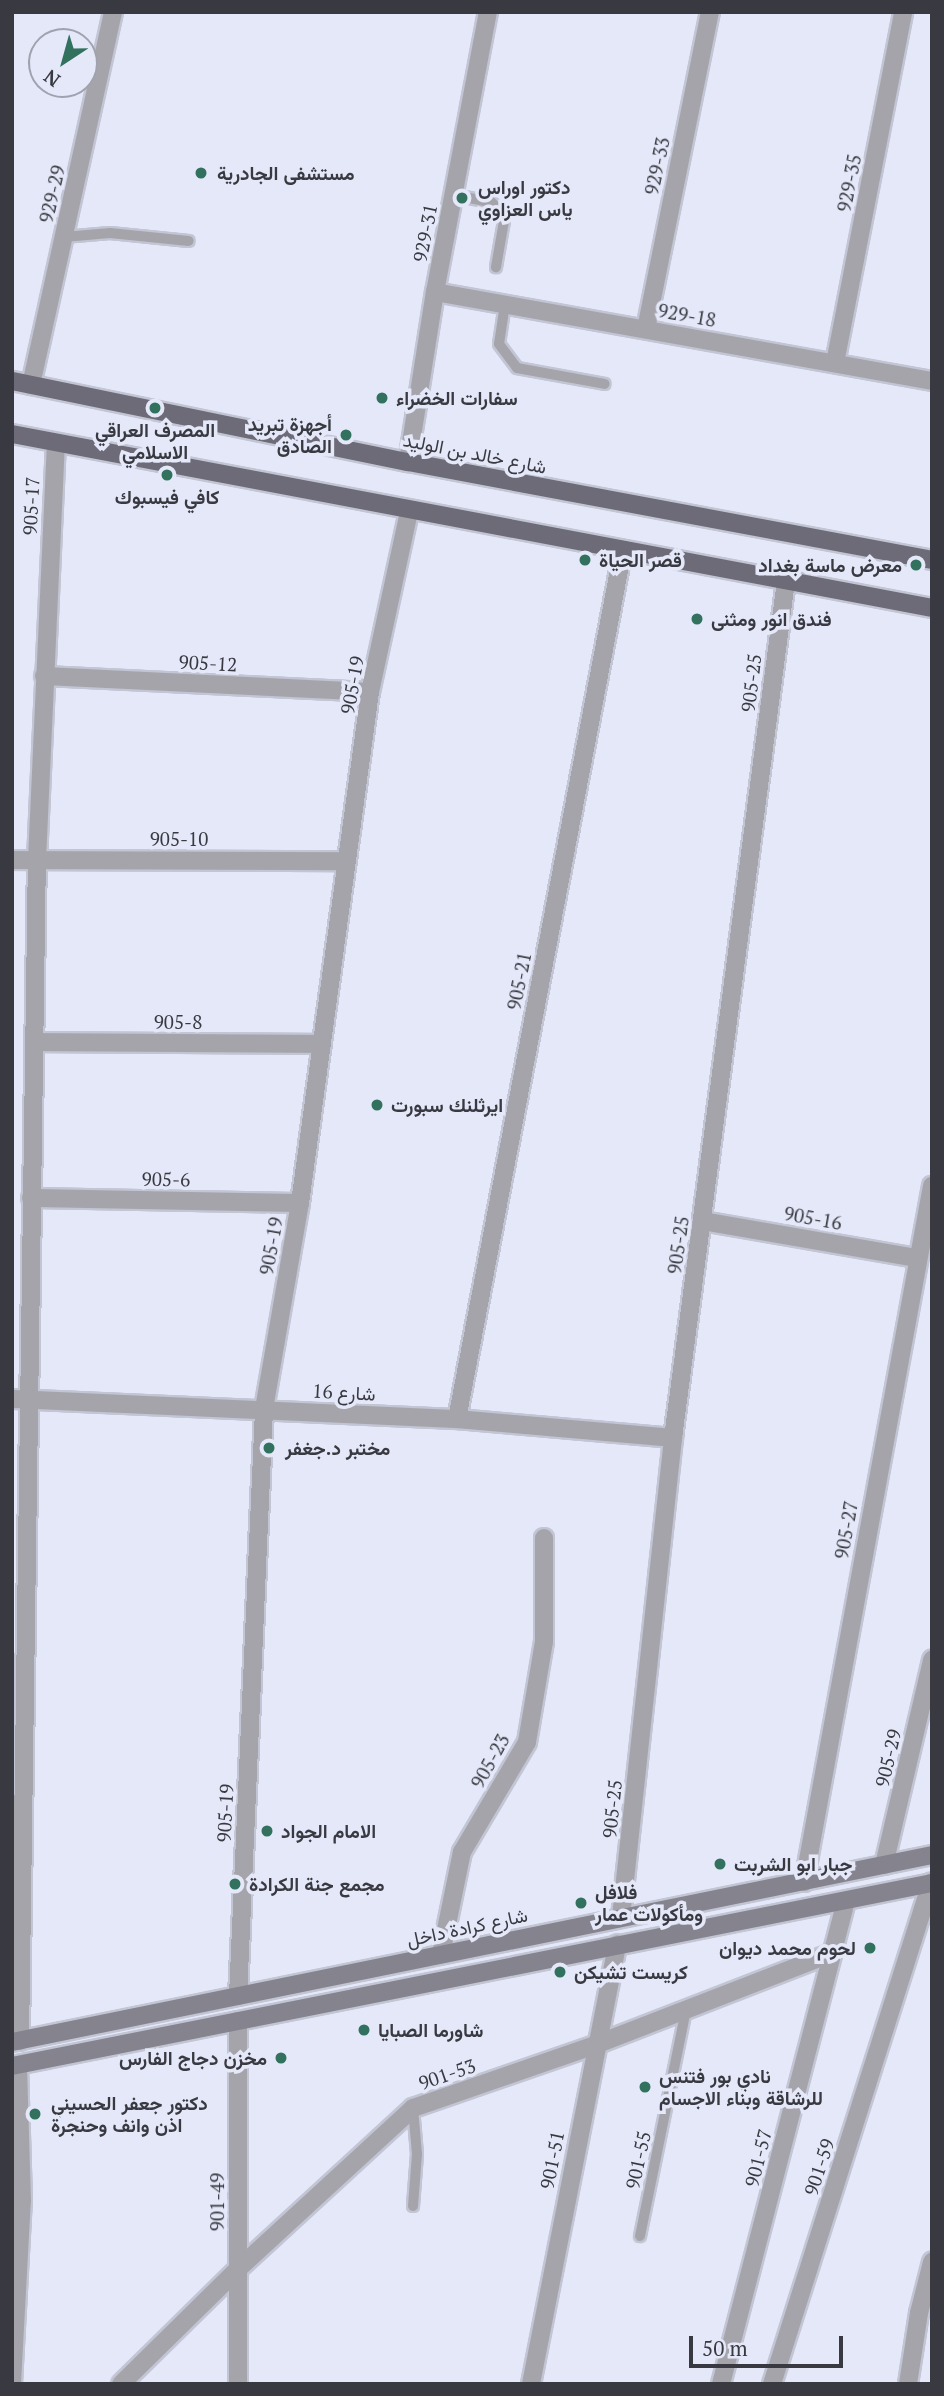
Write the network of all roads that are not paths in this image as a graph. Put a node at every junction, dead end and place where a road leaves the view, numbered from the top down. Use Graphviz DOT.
graph roads {
  1 [pos="113,12"];
  2 [pos="488,12"];
  3 [pos="710,12"];
  4 [pos="903,12"];
  5 [pos="454,195"];
  6 [pos="64,237"];
  7 [pos="189,241"];
  8 [pos="496,267"];
  9 [pos="435,292"];
  10 [pos="505,304"];
  11 [pos="646,329"];
  12 [pos="835,363"];
  13 [pos="12,381"];
  14 [pos="932,381"];
  15 [pos="31,384"];
  16 [pos="605,384"];
  17 [pos="12,434"];
  18 [pos="55,443"];
  19 [pos="408,462"];
  20 [pos="409,511"];
  21 [pos="623,550"];
  22 [pos="932,560"];
  23 [pos="786,581"];
  24 [pos="932,608"];
  25 [pos="44,676"];
  26 [pos="370,692"];
  27 [pos="12,860"];
  28 [pos="37,860"];
  29 [pos="346,861"];
  30 [pos="34,1042"];
  31 [pos="322,1044"];
  32 [pos="932,1186"];
  33 [pos="32,1198"];
  34 [pos="300,1202"];
  35 [pos="702,1221"];
  36 [pos="917,1258"];
  37 [pos="20,1399"];
  38 [pos="264,1409"];
  39 [pos="457,1419"];
  40 [pos="673,1438"];
  41 [pos="544,1538"];
  42 [pos="932,1660"];
  43 [pos="932,1855"];
  44 [pos="884,1865"];
  45 [pos="804,1882"];
  46 [pos="931,1883"];
  47 [pos="846,1901"];
  48 [pos="621,1917"];
  49 [pos="617,1944"];
  50 [pos="832,1953"];
  51 [pos="441,1954"];
  52 [pos="238,1996"];
  53 [pos="687,2010"];
  54 [pos="238,2021"];
  55 [pos="16,2041"];
  56 [pos="596,2045"];
  57 [pos="15,2065"];
  58 [pos="413,2108"];
  59 [pos="413,2206"];
  60 [pos="640,2236"];
  61 [pos="932,2262"];
  62 [pos="238,2269"];
  63 [pos="12,2383"];
  64 [pos="121,2384"];
  65 [pos="238,2384"];
  66 [pos="531,2384"];
  67 [pos="721,2384"];
  68 [pos="772,2384"];
  69 [pos="908,2384"];
  1 -- 6 [label="street, 929-29"];
  2 -- 5 [label="street, 929-31"];
  3 -- 11 [label="street, 929-33"];
  4 -- 12 [label="street, 929-35"];
  5 -- 8 [label="lane"];
  5 -- 9 [label="street, 929-31"];
  6 -- 7 [label="lane"];
  6 -- 15 [label="street, 929-29"];
  9 -- 10 [label="street, 929-18"];
  9 -- 19 [label="street, 929-31"];
  10 -- 11 [label="street, 929-18"];
  10 -- 16 [label="lane"];
  11 -- 12 [label="street, 929-18"];
  12 -- 14 [label="street, 929-18"];
  13 -- 15 [label="main road, شارع خالد بن الوليد"];
  15 -- 19 [label="main road, شارع خالد بن الوليد"];
  17 -- 18 [label="main road"];
  18 -- 20 [label="main road"];
  18 -- 25 [label="street, 905-17"];
  19 -- 22 [label="main road, شارع خالد بن الوليد"];
  20 -- 21 [label="main road"];
  20 -- 26 [label="street, 905-19"];
  21 -- 23 [label="main road"];
  21 -- 39 [label="street, 905-21"];
  23 -- 24 [label="main road"];
  23 -- 35 [label="street, 905-25"];
  25 -- 26 [label="street, 905-12"];
  25 -- 28 [label="street, 905-17"];
  26 -- 29 [label="street, 905-19"];
  27 -- 28 [label="street, 905-10"];
  28 -- 29 [label="street, 905-10"];
  28 -- 30 [label="street, 905-17"];
  29 -- 31 [label="street, 905-19"];
  30 -- 31 [label="street, 905-8"];
  30 -- 33 [label="street, 905-17"];
  31 -- 34 [label="street, 905-19"];
  32 -- 36 [label="street, 905-27"];
  33 -- 34 [label="street, 905-6"];
  33 -- 37 [label="street, 905-17"];
  34 -- 38 [label="street, 905-19"];
  35 -- 36 [label="street, 905-16"];
  35 -- 40 [label="street, 905-25"];
  36 -- 45 [label="street, 905-27"];
  37 -- 38 [label="street, شارع 16"];
  37 -- 55 [label="street, 905-17"];
  38 -- 39 [label="street, شارع 16"];
  38 -- 52 [label="street, 905-19"];
  39 -- 40 [label="street, شارع 16"];
  40 -- 48 [label="street, 905-25"];
  41 -- 51 [label="street, 905-23"];
  42 -- 44 [label="street, 905-29"];
  43 -- 44 [label="main road, شارع كرادة داخل"];
  44 -- 45 [label="main road, شارع كرادة داخل"];
  45 -- 48 [label="main road, شارع كرادة داخل"];
  46 -- 47 [label="main road"];
  46 -- 68 [label="street, 901-59"];
  47 -- 49 [label="main road"];
  47 -- 50 [label="street, 901-57"];
  48 -- 51 [label="main road, شارع كرادة داخل"];
  49 -- 54 [label="main road"];
  49 -- 56 [label="street, 901-51"];
  50 -- 53 [label="street, 901-53"];
  50 -- 67 [label="street, 901-57"];
  51 -- 52 [label="main road, شارع كرادة داخل"];
  52 -- 55 [label="main road, شارع كرادة داخل"];
  53 -- 56 [label="street, 901-53"];
  53 -- 60 [label="lane, 901-55"];
  54 -- 57 [label="main road"];
  54 -- 62 [label="street, 901-49"];
  56 -- 58 [label="street, 901-53"];
  56 -- 66 [label="street, 901-51"];
  57 -- 63 [label="street"];
  58 -- 59 [label="lane"];
  58 -- 62 [label="street, 901-53"];
  61 -- 69 [label="street"];
  62 -- 64 [label="street, 901-53"];
  62 -- 65 [label="street, 901-49"];
}
